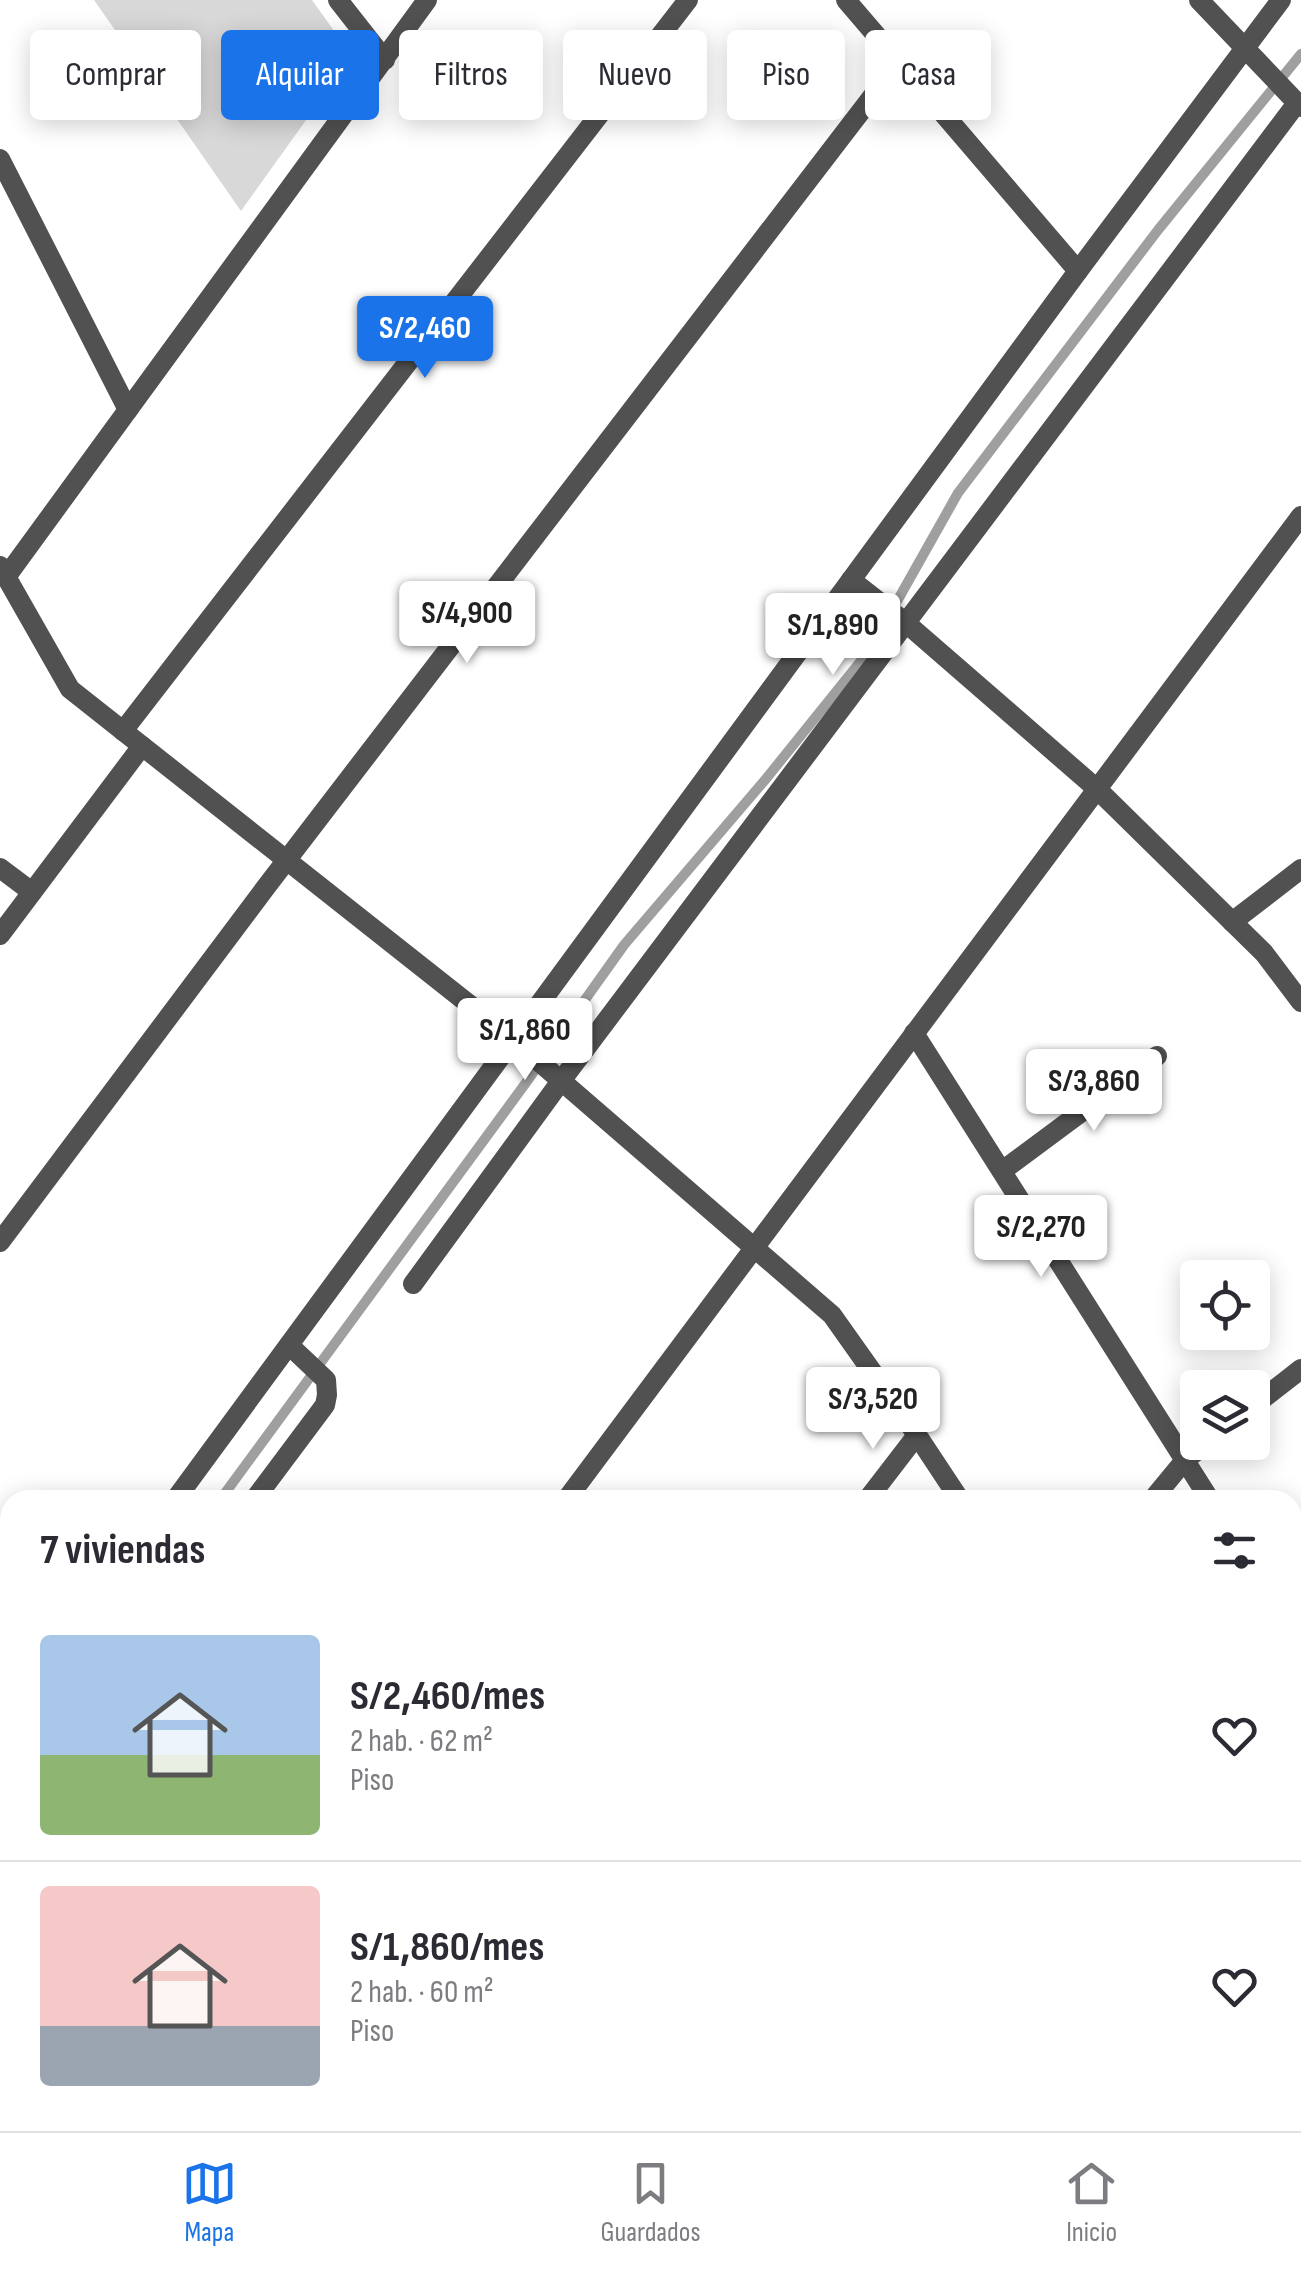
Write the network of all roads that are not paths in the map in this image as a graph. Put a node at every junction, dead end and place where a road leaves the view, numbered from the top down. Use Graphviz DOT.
graph roads {
  1 [pos="338,0"];
  2 [pos="427,0"];
  3 [pos="688,0"];
  4 [pos="846,0"];
  5 [pos="1199,0"];
  6 [pos="1281,0"];
  7 [pos="871,30"];
  8 [pos="1244,48"];
  9 [pos="386,60"];
  10 [pos="1299,105"];
  11 [pos="865,106"];
  12 [pos="947,120"];
  13 [pos="0,159"];
  14 [pos="1078,271"];
  15 [pos="128,410"];
  16 [pos="1301,516"];
  17 [pos="3,572"];
  18 [pos="851,580"];
  19 [pos="906,623"];
  20 [pos="123,731"];
  21 [pos="142,746"];
  22 [pos="1097,789"];
  23 [pos="287,860"];
  24 [pos="0,868"];
  25 [pos="1301,868"];
  26 [pos="32,892"];
  27 [pos="1232,922"];
  28 [pos="0,935"];
  29 [pos="1301,1002"];
  30 [pos="914,1033"];
  31 [pos="514,1039"];
  32 [pos="1157,1056"];
  33 [pos="561,1080"];
  34 [pos="1002,1171"];
  35 [pos="0,1242"];
  36 [pos="754,1247"];
  37 [pos="413,1284"];
  38 [pos="288,1345"];
  39 [pos="1301,1369"];
  40 [pos="1270,1393"];
  41 [pos="917,1435"];
  42 [pos="1180,1452"];
  43 [pos="1185,1460"];
  44 [pos="182,1490"];
  45 [pos="261,1490"];
  46 [pos="573,1490"];
  47 [pos="876,1490"];
  48 [pos="953,1490"];
  49 [pos="1160,1490"];
  50 [pos="1204,1490"];
  1 -- 9 [label="street"];
  2 -- 9 [label="street"];
  3 -- 20 [label="street"];
  4 -- 7 [label="street"];
  5 -- 8 [label="street"];
  6 -- 8 [label="street"];
  8 -- 10 [label="street"];
  8 -- 14 [label="street"];
  9 -- 15 [label="street"];
  10 -- 19 [label="street"];
  11 -- 23 [label="street"];
  12 -- 14 [label="street"];
  13 -- 15 [label="street"];
  14 -- 18 [label="street"];
  15 -- 17 [label="street"];
  16 -- 22 [label="street"];
  17 -- 20 [label="street"];
  18 -- 19 [label="street"];
  18 -- 31 [label="street"];
  19 -- 22 [label="street"];
  19 -- 33 [label="street"];
  20 -- 21 [label="street"];
  21 -- 23 [label="street"];
  21 -- 26 [label="street"];
  22 -- 27 [label="street"];
  22 -- 30 [label="street"];
  23 -- 31 [label="street"];
  23 -- 35 [label="street"];
  24 -- 26 [label="street"];
  25 -- 27 [label="street"];
  26 -- 28 [label="street"];
  27 -- 29 [label="street"];
  30 -- 34 [label="street"];
  30 -- 36 [label="street"];
  31 -- 33 [label="street"];
  31 -- 38 [label="street"];
  32 -- 34 [label="street"];
  33 -- 36 [label="street"];
  33 -- 37 [label="street"];
  34 -- 42 [label="street"];
  36 -- 41 [label="street"];
  36 -- 46 [label="street"];
  38 -- 44 [label="street"];
  38 -- 45 [label="street"];
  39 -- 40 [label="street"];
  41 -- 47 [label="street"];
  41 -- 48 [label="street"];
  43 -- 49 [label="street"];
  43 -- 50 [label="street"];
}
